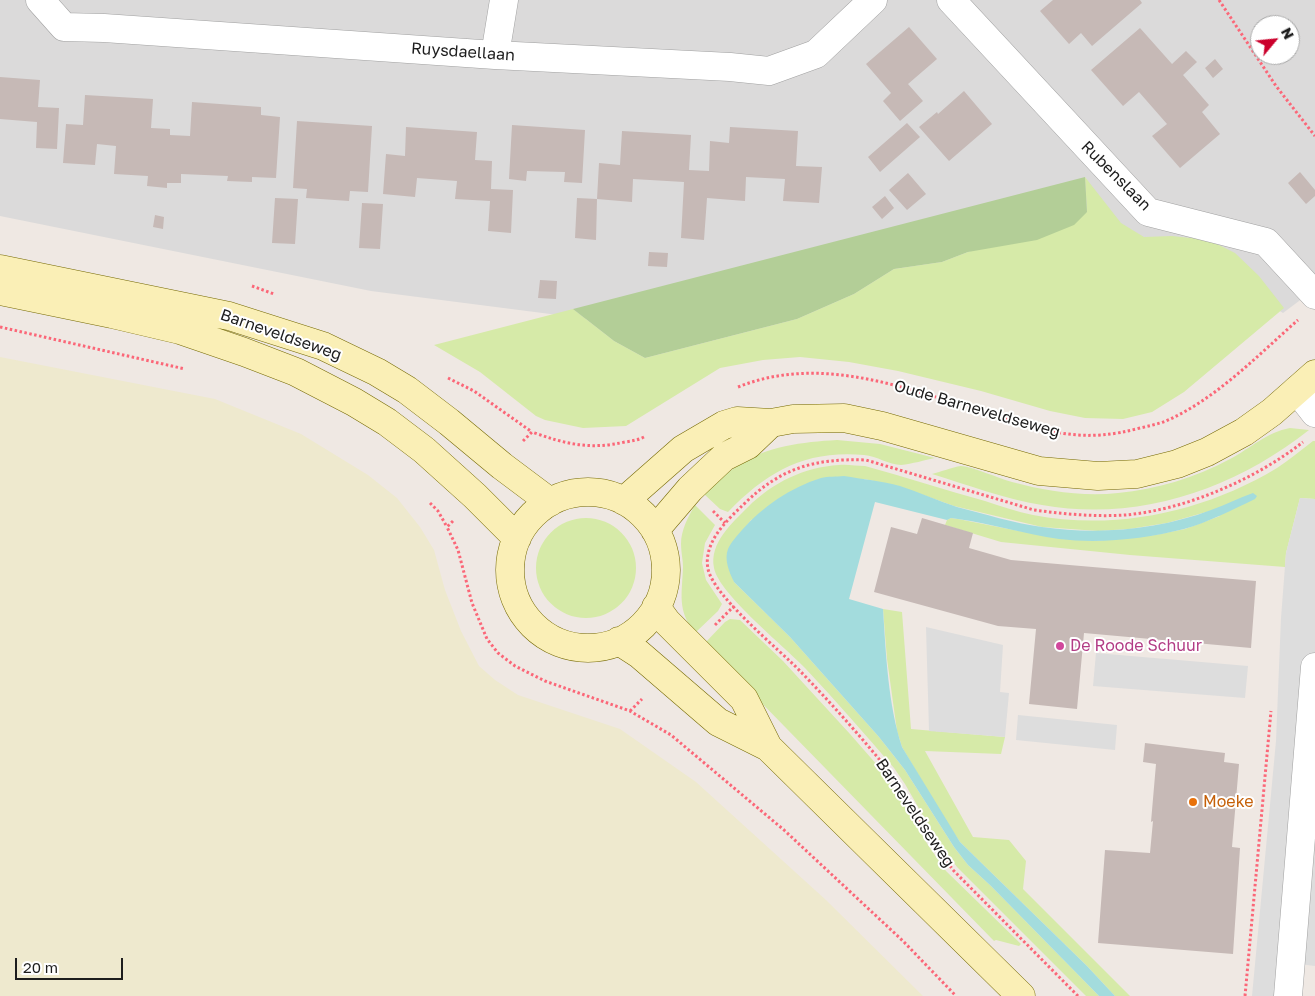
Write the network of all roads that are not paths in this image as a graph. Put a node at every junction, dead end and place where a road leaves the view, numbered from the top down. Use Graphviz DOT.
graph roads {
  1 [pos="40,0"];
  2 [pos="504,0"];
  3 [pos="873,0"];
  4 [pos="951,0"];
  5 [pos="495,54"];
  6 [pos="0,269"];
  7 [pos="0,292"];
  8 [pos="1308,306"];
  9 [pos="1306,382"];
  10 [pos="1315,412"];
  11 [pos="770,423"];
  12 [pos="624,501"];
  13 [pos="550,502"];
  14 [pos="655,530"];
  15 [pos="517,538"];
  16 [pos="656,607"];
  17 [pos="619,641"];
  18 [pos="1315,666"];
  19 [pos="768,747"];
  20 [pos="1021,996"];
  21 [pos="1288,996"];
  1 -- 5 [label="street, Ruysdaellaan"];
  2 -- 5 [label="street"];
  3 -- 5 [label="street, Ruysdaellaan"];
  4 -- 8 [label="street, Rubenslaan"];
  6 -- 13 [label="main road, Barneveldseweg"];
  7 -- 15 [label="main road, Barneveldseweg"];
  9 -- 10 [label="street"];
  9 -- 11 [label="main road"];
  11 -- 12 [label="main road"];
  11 -- 14 [label="main road"];
  12 -- 13 [label="main road"];
  12 -- 14 [label="main road"];
  13 -- 15 [label="main road"];
  14 -- 16 [label="main road"];
  15 -- 17 [label="main road"];
  16 -- 17 [label="main road"];
  16 -- 19 [label="main road"];
  17 -- 19 [label="main road"];
  18 -- 21 [label="street"];
  19 -- 20 [label="main road"];
}
